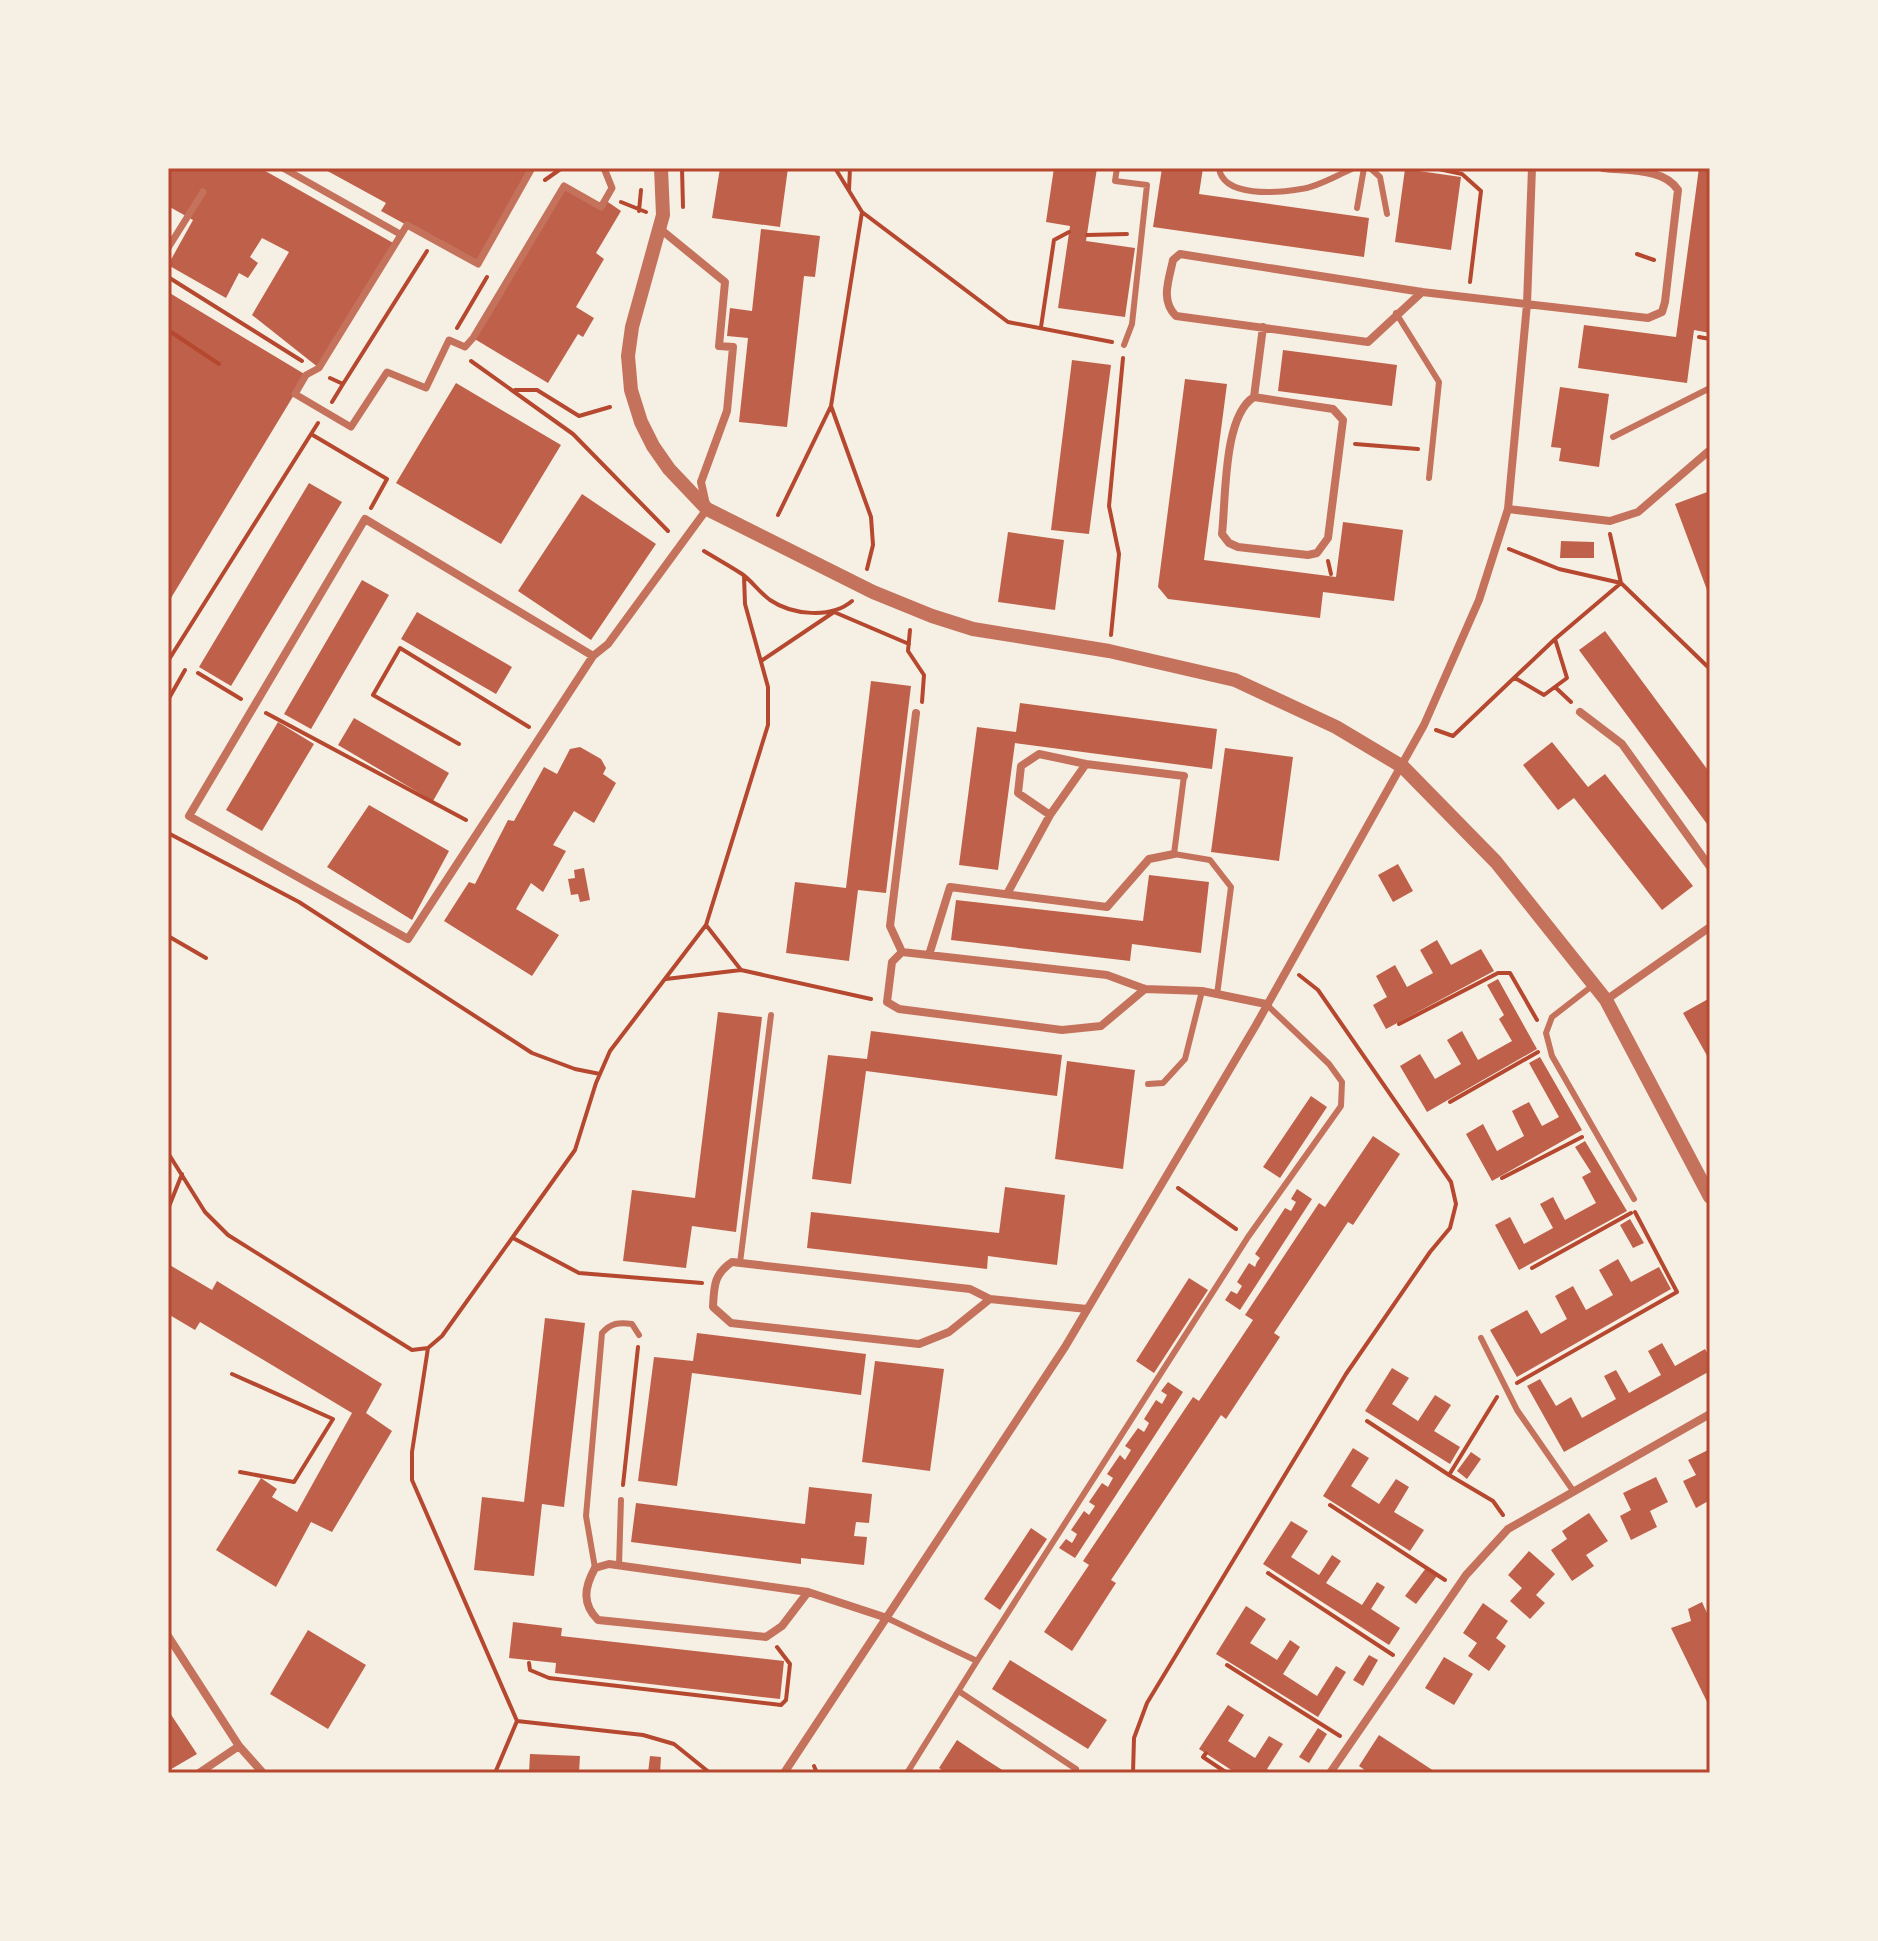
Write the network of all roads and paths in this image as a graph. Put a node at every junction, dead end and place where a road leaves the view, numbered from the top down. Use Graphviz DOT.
graph roads {
  1 [pos="283,168"];
  2 [pos="532,168"];
  3 [pos="604,168"];
  4 [pos="661,168"];
  5 [pos="835,168"];
  6 [pos="850,168"];
  7 [pos="1117,168"];
  8 [pos="1219,168"];
  9 [pos="1354,168"];
  10 [pos="1367,168"];
  11 [pos="1434,168"];
  12 [pos="1532,168"];
  13 [pos="1603,168"];
  14 [pos="849,190"];
  15 [pos="203,192"];
  16 [pos="609,195"];
  17 [pos="1357,208"];
  18 [pos="639,211"];
  19 [pos="862,212"];
  20 [pos="1387,214"];
  21 [pos="659,228"];
  22 [pos="1069,232"];
  23 [pos="400,234"];
  24 [pos="1142,234"];
  25 [pos="1087,235"];
  26 [pos="168,247"];
  27 [pos="427,250"];
  28 [pos="168,277"];
  29 [pos="1422,292"];
  30 [pos="1468,295"];
  31 [pos="1527,304"];
  32 [pos="1396,313"];
  33 [pos="1041,327"];
  34 [pos="1263,327"];
  35 [pos="168,330"];
  36 [pos="1699,337"];
  37 [pos="1710,339"];
  38 [pos="449,340"];
  39 [pos="1124,345"];
  40 [pos="219,364"];
  41 [pos="315,370"];
  42 [pos="343,384"];
  43 [pos="1710,388"];
  44 [pos="513,390"];
  45 [pos="1254,397"];
  46 [pos="831,406"];
  47 [pos="610,407"];
  48 [pos="325,412"];
  49 [pos="311,434"];
  50 [pos="1613,437"];
  51 [pos="1340,443"];
  52 [pos="1710,450"];
  53 [pos="1432,451"];
  54 [pos="1429,478"];
  55 [pos="707,509"];
  56 [pos="1508,509"];
  57 [pos="778,515"];
  58 [pos="365,519"];
  59 [pos="1610,521"];
  60 [pos="668,531"];
  61 [pos="1497,544"];
  62 [pos="704,551"];
  63 [pos="744,576"];
  64 [pos="1621,583"];
  65 [pos="862,587"];
  66 [pos="834,612"];
  67 [pos="910,630"];
  68 [pos="1555,639"];
  69 [pos="909,644"];
  70 [pos="1109,651"];
  71 [pos="593,656"];
  72 [pos="168,661"];
  73 [pos="761,661"];
  74 [pos="1710,669"];
  75 [pos="185,670"];
  76 [pos="198,673"];
  77 [pos="1515,678"];
  78 [pos="1555,687"];
  79 [pos="168,700"];
  80 [pos="253,706"];
  81 [pos="1580,712"];
  82 [pos="916,713"];
  83 [pos="1424,725"];
  84 [pos="541,735"];
  85 [pos="459,744"];
  86 [pos="1086,764"];
  87 [pos="1403,767"];
  88 [pos="1184,776"];
  89 [pos="1050,815"];
  90 [pos="480,828"];
  91 [pos="168,833"];
  92 [pos="1174,854"];
  93 [pos="1710,867"];
  94 [pos="1007,894"];
  95 [pos="706,925"];
  96 [pos="1710,927"];
  97 [pos="168,936"];
  98 [pos="902,952"];
  99 [pos="929,955"];
  100 [pos="206,958"];
  101 [pos="1288,967"];
  102 [pos="741,970"];
  103 [pos="666,979"];
  104 [pos="1594,985"];
  105 [pos="1145,989"];
  106 [pos="1202,991"];
  107 [pos="1217,995"];
  108 [pos="1606,1000"];
  109 [pos="887,1002"];
  110 [pos="1266,1004"];
  111 [pos="771,1015"];
  112 [pos="1399,1024"];
  113 [pos="1546,1033"];
  114 [pos="1550,1045"];
  115 [pos="600,1074"];
  116 [pos="1148,1084"];
  117 [pos="1450,1102"];
  118 [pos="1595,1131"];
  119 [pos="168,1153"];
  120 [pos="182,1173"];
  121 [pos="1165,1178"];
  122 [pos="1502,1178"];
  123 [pos="1710,1197"];
  124 [pos="1634,1199"];
  125 [pos="168,1209"];
  126 [pos="1635,1211"];
  127 [pos="1248,1237"];
  128 [pos="513,1238"];
  129 [pos="740,1263"];
  130 [pos="1532,1268"];
  131 [pos="714,1284"];
  132 [pos="990,1299"];
  133 [pos="1087,1309"];
  134 [pos="639,1335"];
  135 [pos="1481,1338"];
  136 [pos="428,1348"];
  137 [pos="232,1374"];
  138 [pos="1506,1388"];
  139 [pos="1710,1414"];
  140 [pos="1367,1421"];
  141 [pos="240,1472"];
  142 [pos="1449,1475"];
  143 [pos="1574,1492"];
  144 [pos="621,1500"];
  145 [pos="1330,1505"];
  146 [pos="1512,1527"];
  147 [pos="619,1566"];
  148 [pos="595,1568"];
  149 [pos="1268,1573"];
  150 [pos="1457,1587"];
  151 [pos="808,1592"];
  152 [pos="887,1618"];
  153 [pos="168,1636"];
  154 [pos="766,1637"];
  155 [pos="977,1661"];
  156 [pos="529,1663"];
  157 [pos="1404,1663"];
  158 [pos="1227,1665"];
  159 [pos="960,1692"];
  160 [pos="517,1721"];
  161 [pos="1351,1742"];
  162 [pos="239,1746"];
  163 [pos="1206,1753"];
  164 [pos="814,1766"];
  165 [pos="1076,1769"];
  166 [pos="199,1773"];
  167 [pos="263,1773"];
  168 [pos="495,1773"];
  169 [pos="710,1773"];
  170 [pos="784,1773"];
  171 [pos="817,1773"];
  172 [pos="907,1773"];
  173 [pos="1133,1773"];
  174 [pos="1227,1773"];
  175 [pos="1330,1773"];
  1 -- 23 [label="street"];
  2 -- 23 [label="street"];
  3 -- 16 [label="street"];
  4 -- 21 [label="street"];
  5 -- 14 [label="path"];
  6 -- 14 [label="path"];
  7 -- 24 [label="lane"];
  8 -- 9 [label="lane"];
  10 -- 17 [label="lane"];
  10 -- 20 [label="lane"];
  11 -- 30 [label="path"];
  12 -- 31 [label="street"];
  13 -- 31 [label="street"];
  14 -- 19 [label="path"];
  15 -- 26 [label="street"];
  16 -- 18 [label="path"];
  16 -- 38 [label="street"];
  19 -- 33 [label="path"];
  19 -- 46 [label="path"];
  21 -- 55 [label="street"];
  21 -- 55 [label="street"];
  22 -- 33 [label="path"];
  23 -- 41 [label="street"];
  24 -- 25 [label="path"];
  24 -- 39 [label="lane"];
  27 -- 42 [label="path"];
  28 -- 41 [label="path"];
  29 -- 30 [label="street"];
  29 -- 32 [label="street"];
  29 -- 34 [label="street"];
  30 -- 31 [label="street"];
  31 -- 56 [label="street"];
  32 -- 34 [label="street"];
  32 -- 53 [label="lane"];
  33 -- 39 [label="path"];
  34 -- 45 [label="street"];
  35 -- 40 [label="path"];
  36 -- 37 [label="path"];
  38 -- 44 [label="path"];
  38 -- 48 [label="street"];
  39 -- 70 [label="path"];
  41 -- 42 [label="path"];
  41 -- 48 [label="street"];
  42 -- 48 [label="path"];
  43 -- 50 [label="lane"];
  44 -- 47 [label="path"];
  44 -- 60 [label="path"];
  45 -- 51 [label="street"];
  45 -- 51 [label="street"];
  46 -- 57 [label="path"];
  46 -- 65 [label="path"];
  48 -- 49 [label="path"];
  49 -- 58 [label="path"];
  49 -- 72 [label="path"];
  51 -- 53 [label="path"];
  52 -- 59 [label="street"];
  53 -- 54 [label="lane"];
  55 -- 65 [label="street"];
  55 -- 71 [label="street"];
  56 -- 59 [label="street"];
  56 -- 61 [label="street"];
  58 -- 71 [label="street"];
  58 -- 80 [label="street"];
  59 -- 64 [label="path"];
  61 -- 64 [label="path"];
  61 -- 83 [label="street"];
  62 -- 63 [label="path"];
  63 -- 66 [label="path"];
  63 -- 73 [label="path"];
  64 -- 68 [label="path"];
  64 -- 74 [label="path"];
  65 -- 66 [label="path"];
  65 -- 70 [label="street"];
  66 -- 69 [label="path"];
  66 -- 73 [label="path"];
  67 -- 69 [label="path"];
  68 -- 77 [label="path"];
  68 -- 78 [label="path"];
  69 -- 82 [label="path"];
  70 -- 87 [label="street"];
  71 -- 84 [label="street"];
  73 -- 95 [label="path"];
  75 -- 79 [label="path"];
  76 -- 80 [label="path"];
  77 -- 78 [label="path"];
  77 -- 83 [label="path"];
  78 -- 81 [label="path"];
  80 -- 90 [label="path"];
  80 -- 90 [label="street"];
  81 -- 93 [label="street"];
  82 -- 98 [label="street"];
  83 -- 87 [label="street"];
  84 -- 85 [label="path"];
  84 -- 90 [label="street"];
  86 -- 88 [label="street"];
  86 -- 89 [label="street"];
  86 -- 89 [label="street"];
  87 -- 101 [label="street"];
  87 -- 104 [label="street"];
  88 -- 92 [label="lane"];
  89 -- 94 [label="street"];
  91 -- 115 [label="path"];
  92 -- 94 [label="street"];
  92 -- 107 [label="lane"];
  94 -- 99 [label="street"];
  95 -- 102 [label="path"];
  95 -- 103 [label="path"];
  96 -- 108 [label="street"];
  97 -- 100 [label="path"];
  98 -- 99 [label="street"];
  98 -- 109 [label="street"];
  99 -- 105 [label="street"];
  101 -- 110 [label="street"];
  101 -- 173 [label="path"];
  102 -- 103 [label="path"];
  102 -- 109 [label="path"];
  103 -- 115 [label="path"];
  104 -- 108 [label="street"];
  104 -- 113 [label="lane"];
  105 -- 106 [label="street"];
  105 -- 109 [label="street"];
  106 -- 107 [label="street"];
  106 -- 116 [label="lane"];
  107 -- 110 [label="street"];
  108 -- 123 [label="street"];
  110 -- 121 [label="street"];
  110 -- 127 [label="lane"];
  111 -- 129 [label="lane"];
  112 -- 113 [label="path"];
  113 -- 114 [label="lane"];
  114 -- 117 [label="path"];
  114 -- 118 [label="lane"];
  115 -- 128 [label="path"];
  118 -- 122 [label="path"];
  118 -- 124 [label="lane"];
  119 -- 120 [label="path"];
  120 -- 125 [label="path"];
  120 -- 136 [label="path"];
  121 -- 127 [label="path"];
  121 -- 133 [label="street"];
  124 -- 126 [label="path"];
  126 -- 130 [label="path"];
  126 -- 138 [label="path"];
  127 -- 155 [label="lane"];
  128 -- 131 [label="path"];
  128 -- 136 [label="path"];
  129 -- 131 [label="street"];
  129 -- 132 [label="street"];
  131 -- 132 [label="street"];
  132 -- 133 [label="street"];
  133 -- 152 [label="street"];
  134 -- 144 [label="path"];
  134 -- 148 [label="lane"];
  135 -- 138 [label="lane"];
  136 -- 160 [label="path"];
  137 -- 141 [label="path"];
  138 -- 142 [label="path"];
  138 -- 143 [label="lane"];
  139 -- 143 [label="street"];
  140 -- 142 [label="path"];
  142 -- 146 [label="path"];
  143 -- 146 [label="street"];
  144 -- 147 [label="lane"];
  145 -- 150 [label="path"];
  146 -- 150 [label="street"];
  147 -- 148 [label="street"];
  147 -- 151 [label="street"];
  148 -- 154 [label="street"];
  149 -- 157 [label="path"];
  150 -- 157 [label="street"];
  151 -- 152 [label="street"];
  151 -- 154 [label="street"];
  152 -- 155 [label="lane"];
  152 -- 170 [label="street"];
  153 -- 162 [label="street"];
  154 -- 156 [label="path"];
  155 -- 159 [label="lane"];
  157 -- 161 [label="street"];
  158 -- 161 [label="path"];
  159 -- 165 [label="lane"];
  159 -- 172 [label="lane"];
  160 -- 168 [label="path"];
  160 -- 169 [label="path"];
  161 -- 175 [label="street"];
  162 -- 166 [label="street"];
  162 -- 167 [label="street"];
  163 -- 174 [label="path"];
  164 -- 171 [label="path"];
}
